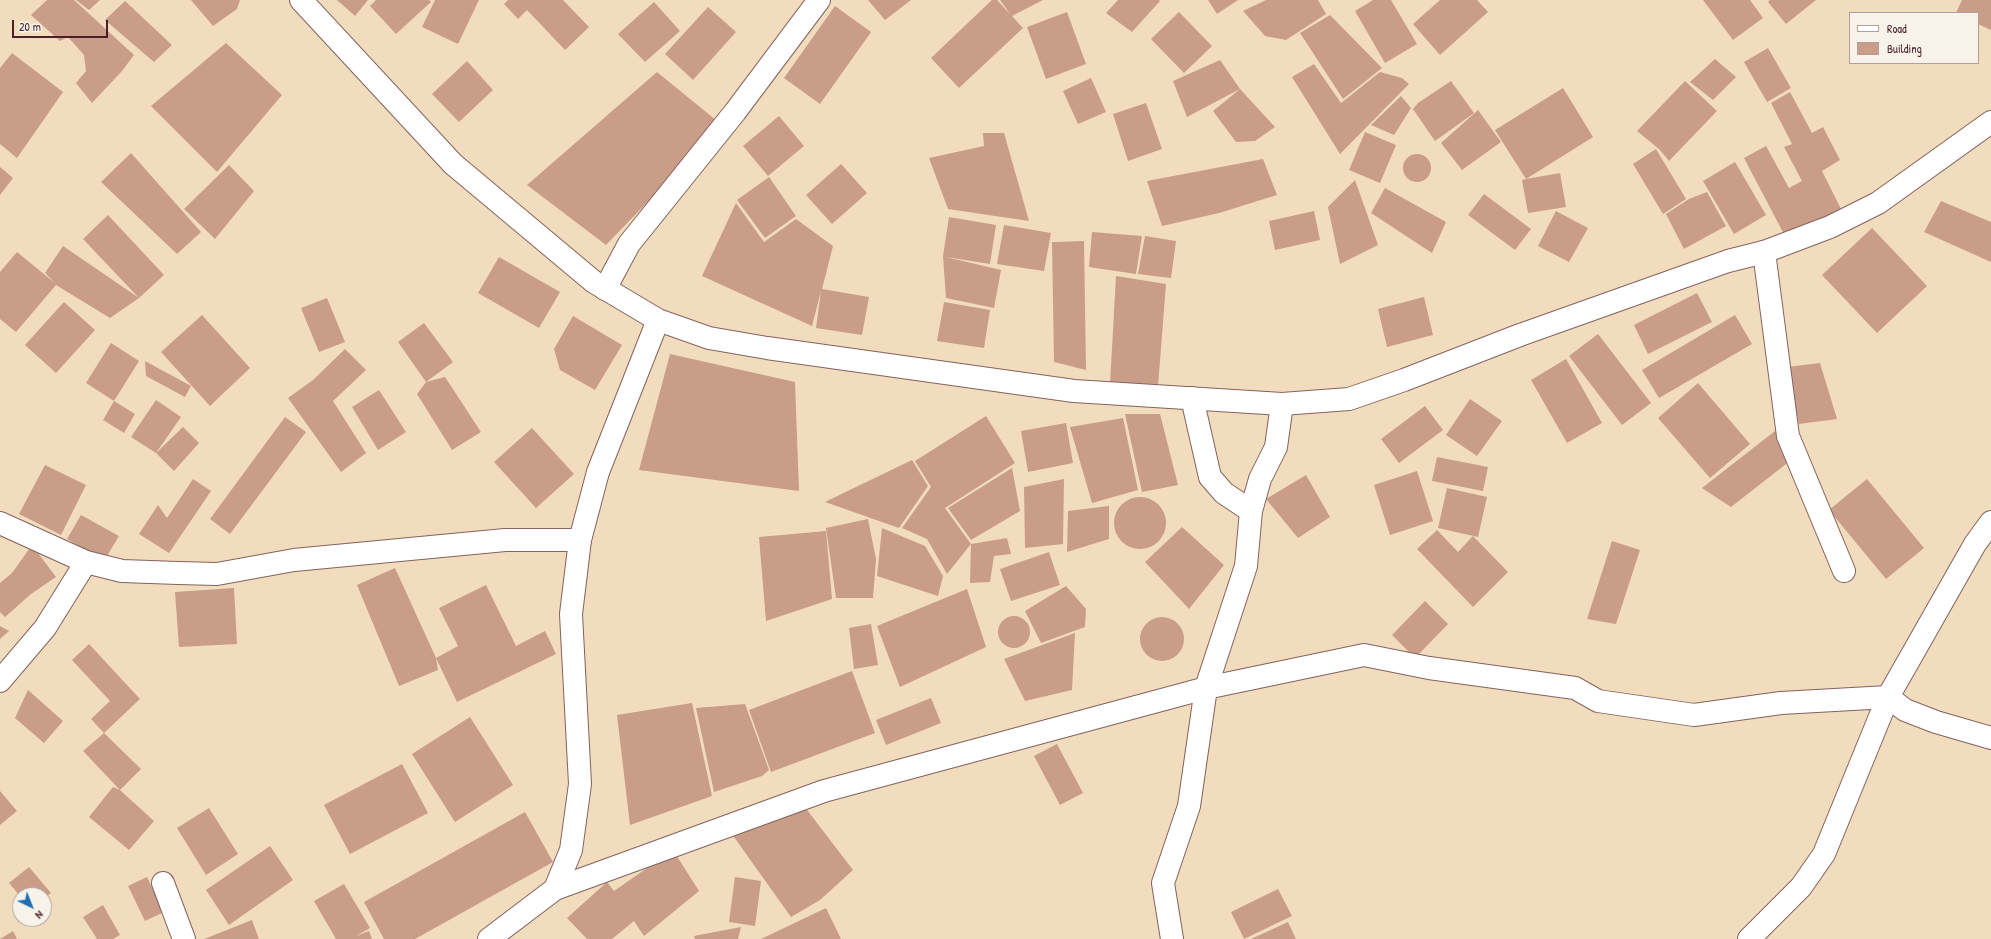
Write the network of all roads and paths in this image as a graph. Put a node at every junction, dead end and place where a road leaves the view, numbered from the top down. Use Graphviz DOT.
graph roads {
  1 [pos="301,0"];
  2 [pos="819,0"];
  3 [pos="1991,122"];
  4 [pos="1764,252"];
  5 [pos="605,288"];
  6 [pos="658,320"];
  7 [pos="1192,398"];
  8 [pos="1282,404"];
  9 [pos="1251,511"];
  10 [pos="1991,522"];
  11 [pos="0,523"];
  12 [pos="580,540"];
  13 [pos="86,562"];
  14 [pos="1844,571"];
  15 [pos="0,681"];
  16 [pos="1206,688"];
  17 [pos="1888,697"];
  18 [pos="1991,738"];
  19 [pos="163,883"];
  20 [pos="555,889"];
  21 [pos="184,939"];
  22 [pos="489,939"];
  23 [pos="1172,939"];
  24 [pos="1749,939"];
  1 -- 5 [label="street"];
  2 -- 5 [label="street"];
  3 -- 4 [label="street"];
  4 -- 8 [label="street"];
  4 -- 14 [label="street"];
  5 -- 6 [label="street"];
  6 -- 7 [label="street"];
  6 -- 12 [label="street"];
  7 -- 8 [label="street"];
  7 -- 9 [label="street"];
  8 -- 9 [label="street"];
  9 -- 16 [label="street"];
  10 -- 17 [label="street"];
  11 -- 13 [label="street"];
  12 -- 13 [label="street"];
  12 -- 20 [label="street"];
  13 -- 15 [label="street"];
  16 -- 17 [label="street"];
  16 -- 20 [label="street"];
  16 -- 23 [label="street"];
  17 -- 18 [label="street"];
  17 -- 24 [label="street"];
  19 -- 21 [label="street"];
  20 -- 22 [label="street"];
}
